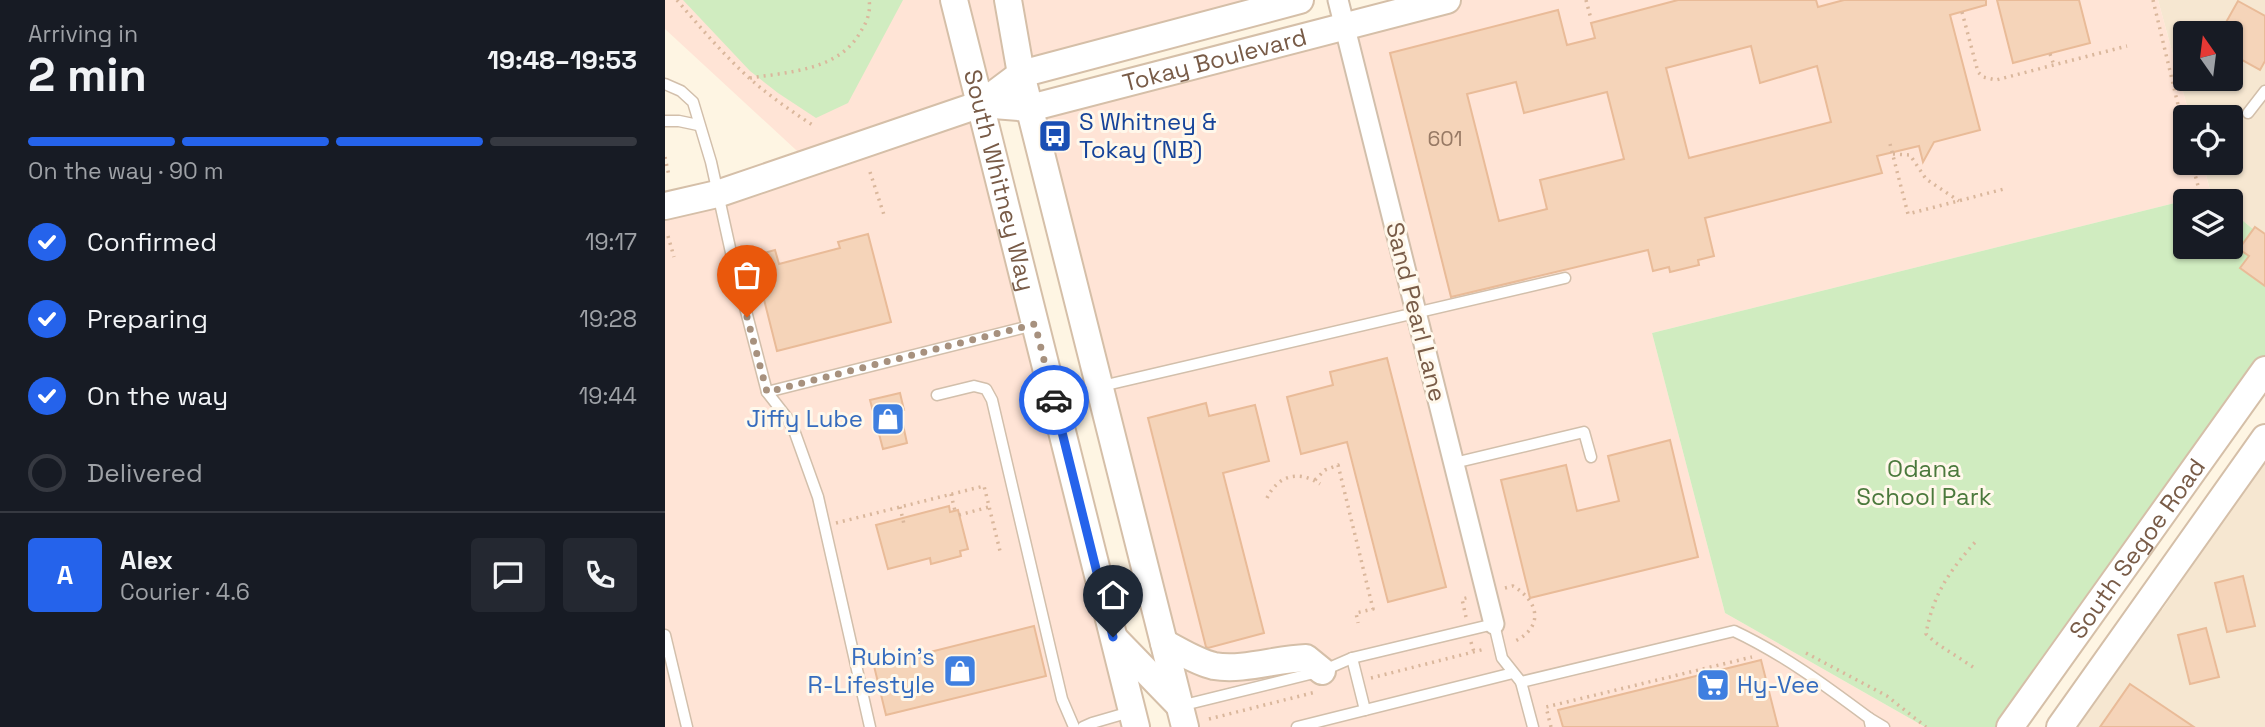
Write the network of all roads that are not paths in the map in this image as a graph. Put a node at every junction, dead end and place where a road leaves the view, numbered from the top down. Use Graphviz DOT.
graph roads {
  1 [pos="954,0"];
  2 [pos="1008,0"];
  3 [pos="1300,0"];
  4 [pos="1338,0"];
  5 [pos="1447,0"];
  6 [pos="1345,27"];
  7 [pos="1021,74"];
  8 [pos="665,85"];
  9 [pos="2265,91"];
  10 [pos="981,104"];
  11 [pos="1030,108"];
  12 [pos="2248,113"];
  13 [pos="665,121"];
  14 [pos="698,125"];
  15 [pos="717,194"];
  16 [pos="665,206"];
  17 [pos="1565,278"];
  18 [pos="1416,312"];
  19 [pos="1035,324"];
  20 [pos="2265,370"];
  21 [pos="1101,386"];
  22 [pos="767,392"];
  23 [pos="937,395"];
  24 [pos="2265,438"];
  25 [pos="1591,457"];
  26 [pos="1454,463"];
  27 [pos="1493,624"];
  28 [pos="665,635"];
  29 [pos="1113,637"];
  30 [pos="1164,643"];
  31 [pos="1352,659"];
  32 [pos="1322,671"];
  33 [pos="1513,673"];
  34 [pos="1521,682"];
  35 [pos="1365,710"];
  36 [pos="1182,716"];
  37 [pos="1134,719"];
  38 [pos="1870,722"];
  39 [pos="687,727"];
  40 [pos="870,727"];
  41 [pos="1074,727"];
  42 [pos="1083,727"];
  43 [pos="1154,727"];
  44 [pos="1297,727"];
  45 [pos="1533,727"];
  46 [pos="1884,727"];
  47 [pos="2010,727"];
  48 [pos="2060,727"];
  1 -- 10 [label="street, South Whitney Way"];
  2 -- 7 [label="street, South Whitney Way"];
  3 -- 7 [label="street, Tokay Boulevard"];
  4 -- 6 [label="street, Sand Pearl Lane"];
  5 -- 6 [label="street, Tokay Boulevard"];
  6 -- 11 [label="street, Tokay Boulevard"];
  6 -- 18 [label="street, Sand Pearl Lane"];
  7 -- 10 [label="street, Tokay Boulevard"];
  7 -- 11 [label="street, South Whitney Way"];
  8 -- 14 [label="lane"];
  9 -- 12 [label="lane"];
  10 -- 11 [label="street, Tokay Boulevard"];
  10 -- 15 [label="street, Tokay Boulevard"];
  10 -- 19 [label="street, South Whitney Way"];
  11 -- 21 [label="street, South Whitney Way"];
  13 -- 14 [label="lane"];
  14 -- 15 [label="lane"];
  15 -- 16 [label="street, Tokay Boulevard"];
  15 -- 22 [label="lane"];
  17 -- 18 [label="lane"];
  18 -- 21 [label="lane"];
  18 -- 26 [label="street, Sand Pearl Lane"];
  19 -- 22 [label="lane"];
  19 -- 29 [label="street, South Whitney Way"];
  20 -- 47 [label="street, South Segoe Road"];
  21 -- 30 [label="street, South Whitney Way"];
  22 -- 40 [label="lane"];
  23 -- 41 [label="lane"];
  24 -- 48 [label="street, South Segoe Road"];
  25 -- 26 [label="lane"];
  26 -- 27 [label="street, Sand Pearl Lane"];
  27 -- 31 [label="lane"];
  27 -- 33 [label="lane"];
  28 -- 39 [label="lane"];
  29 -- 36 [label="street"];
  29 -- 37 [label="street, South Whitney Way"];
  30 -- 32 [label="street"];
  30 -- 36 [label="street, South Whitney Way"];
  31 -- 32 [label="lane"];
  31 -- 35 [label="lane"];
  32 -- 36 [label="lane"];
  33 -- 34 [label="lane"];
  33 -- 35 [label="lane"];
  34 -- 38 [label="lane"];
  34 -- 45 [label="lane"];
  35 -- 44 [label="lane"];
  37 -- 42 [label="lane"];
  37 -- 43 [label="street"];
  38 -- 46 [label="lane"];
}
